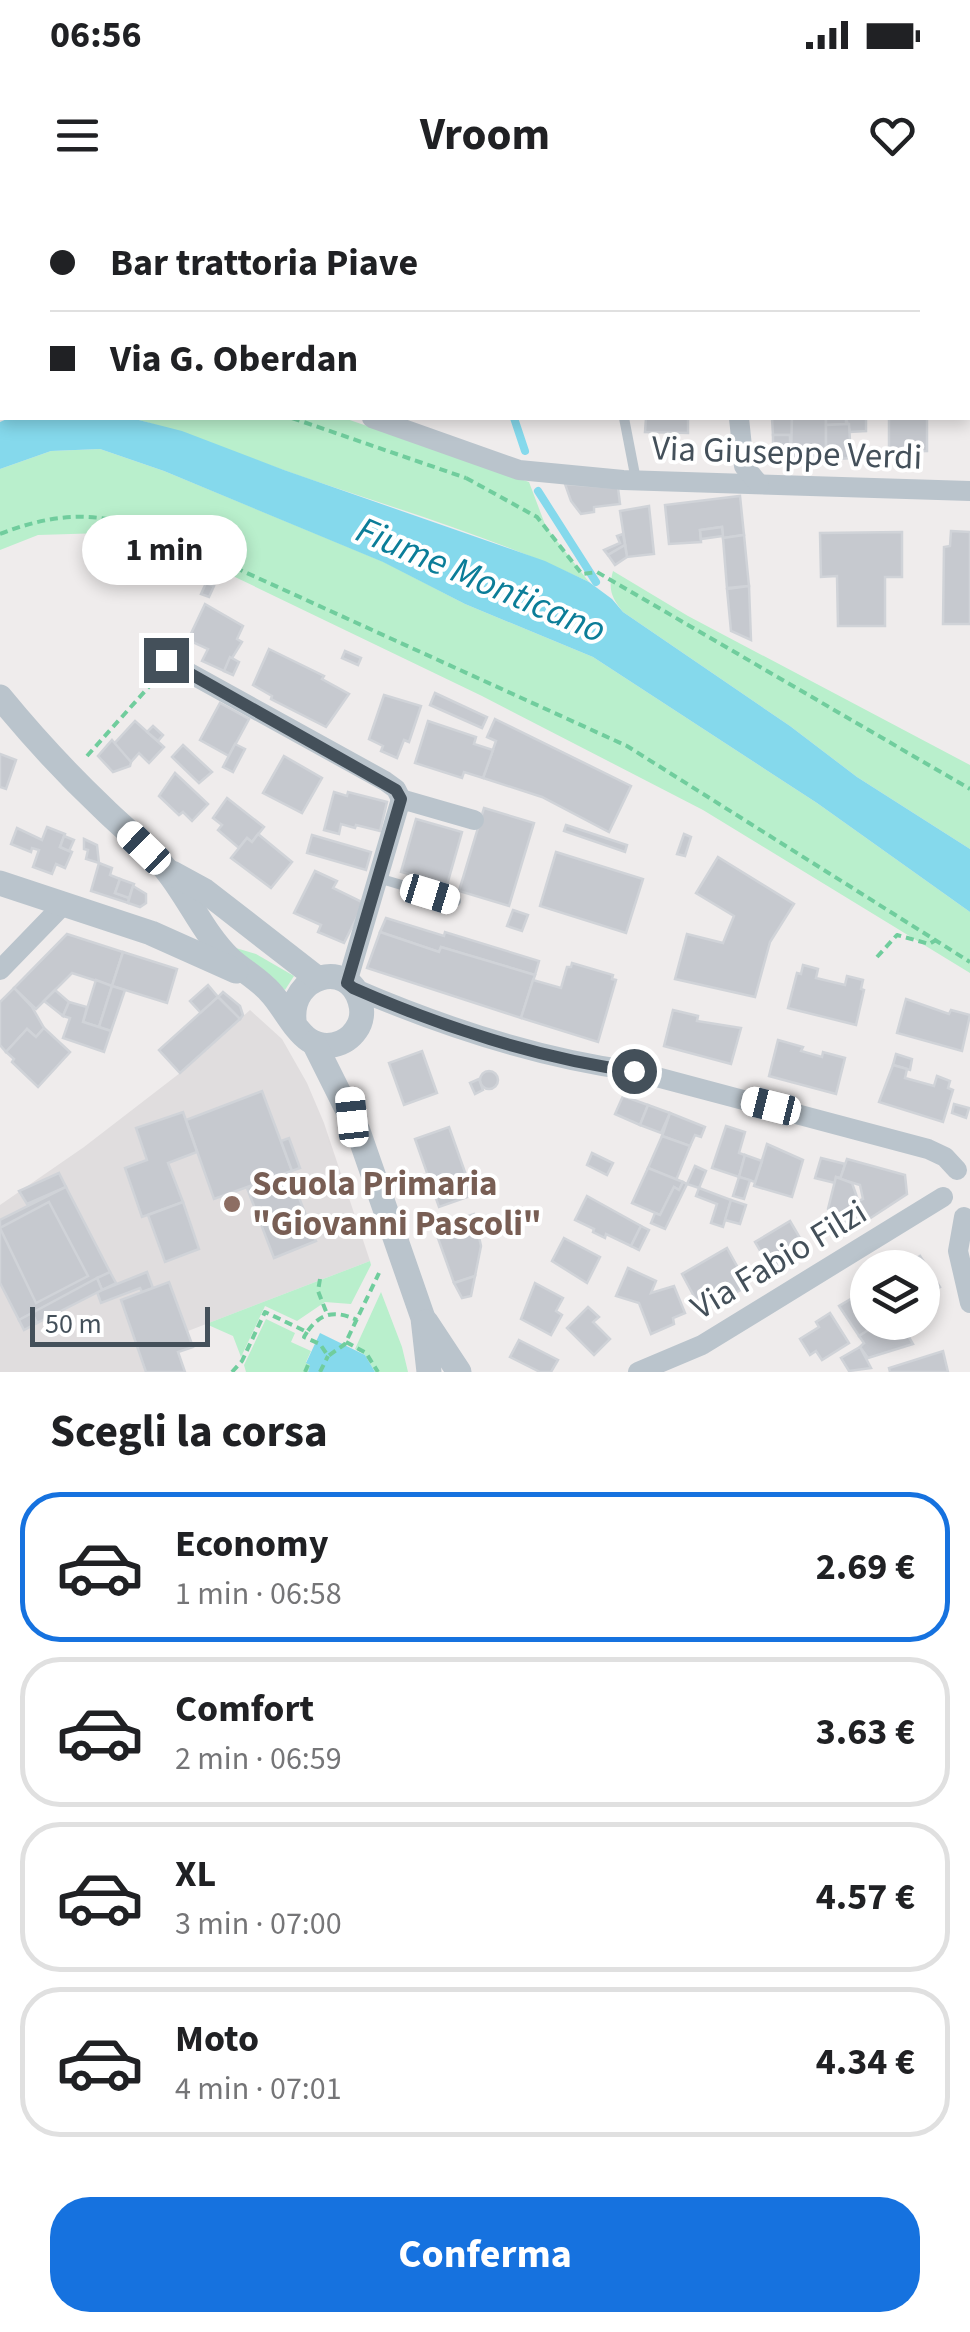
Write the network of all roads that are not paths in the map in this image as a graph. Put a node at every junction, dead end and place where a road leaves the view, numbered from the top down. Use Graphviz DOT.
graph roads {
  1 [pos="378,420"];
  2 [pos="624,420"];
  3 [pos="739,420"];
  4 [pos="636,480"];
  5 [pos="759,484"];
  6 [pos="970,490"];
  7 [pos="166,660"];
  8 [pos="0,696"];
  9 [pos="401,799"];
  10 [pos="474,820"];
  11 [pos="168,871"];
  12 [pos="378,878"];
  13 [pos="0,884"];
  14 [pos="456,902"];
  15 [pos="64,904"];
  16 [pos="151,933"];
  17 [pos="212,936"];
  18 [pos="0,970"];
  19 [pos="309,972"];
  20 [pos="350,985"];
  21 [pos="267,988"];
  22 [pos="412,1014"];
  23 [pos="294,1020"];
  24 [pos="356,1027"];
  25 [pos="314,1043"];
  26 [pos="352,1117"];
  27 [pos="964,1170"];
  28 [pos="942,1197"];
  29 [pos="964,1216"];
  30 [pos="908,1220"];
  31 [pos="970,1303"];
  32 [pos="423,1318"];
  33 [pos="429,1372"];
  34 [pos="459,1372"];
  35 [pos="638,1372"];
  1 -- 4 [label="street, Via Giuseppe Verdi"];
  2 -- 4 [label="lane"];
  3 -- 5 [label="street"];
  4 -- 5 [label="street, Via Giuseppe Verdi"];
  5 -- 6 [label="street, Via Giuseppe Verdi"];
  7 -- 9 [label="street"];
  8 -- 11 [label="street"];
  9 -- 10 [label="street"];
  9 -- 12 [label="street"];
  11 -- 16 [label="street"];
  11 -- 17 [label="street"];
  11 -- 19 [label="street"];
  12 -- 14 [label="lane"];
  12 -- 20 [label="street"];
  13 -- 15 [label="street"];
  15 -- 16 [label="street"];
  15 -- 18 [label="street"];
  16 -- 17 [label="street"];
  16 -- 21 [label="street"];
  17 -- 19 [label="street"];
  17 -- 21 [label="street"];
  19 -- 20 [label="street"];
  19 -- 23 [label="street"];
  20 -- 22 [label="street"];
  20 -- 24 [label="street"];
  21 -- 23 [label="street"];
  22 -- 24 [label="street"];
  22 -- 27 [label="street"];
  23 -- 25 [label="street"];
  24 -- 25 [label="street"];
  24 -- 26 [label="street"];
  25 -- 26 [label="street"];
  26 -- 32 [label="street"];
  27 -- 28 [label="street"];
  28 -- 29 [label="street"];
  28 -- 30 [label="street"];
  29 -- 30 [label="street, Via Fabio Filzi"];
  29 -- 31 [label="street"];
  30 -- 35 [label="street, Via Fabio Filzi"];
  32 -- 33 [label="street"];
  32 -- 34 [label="street"];
}
